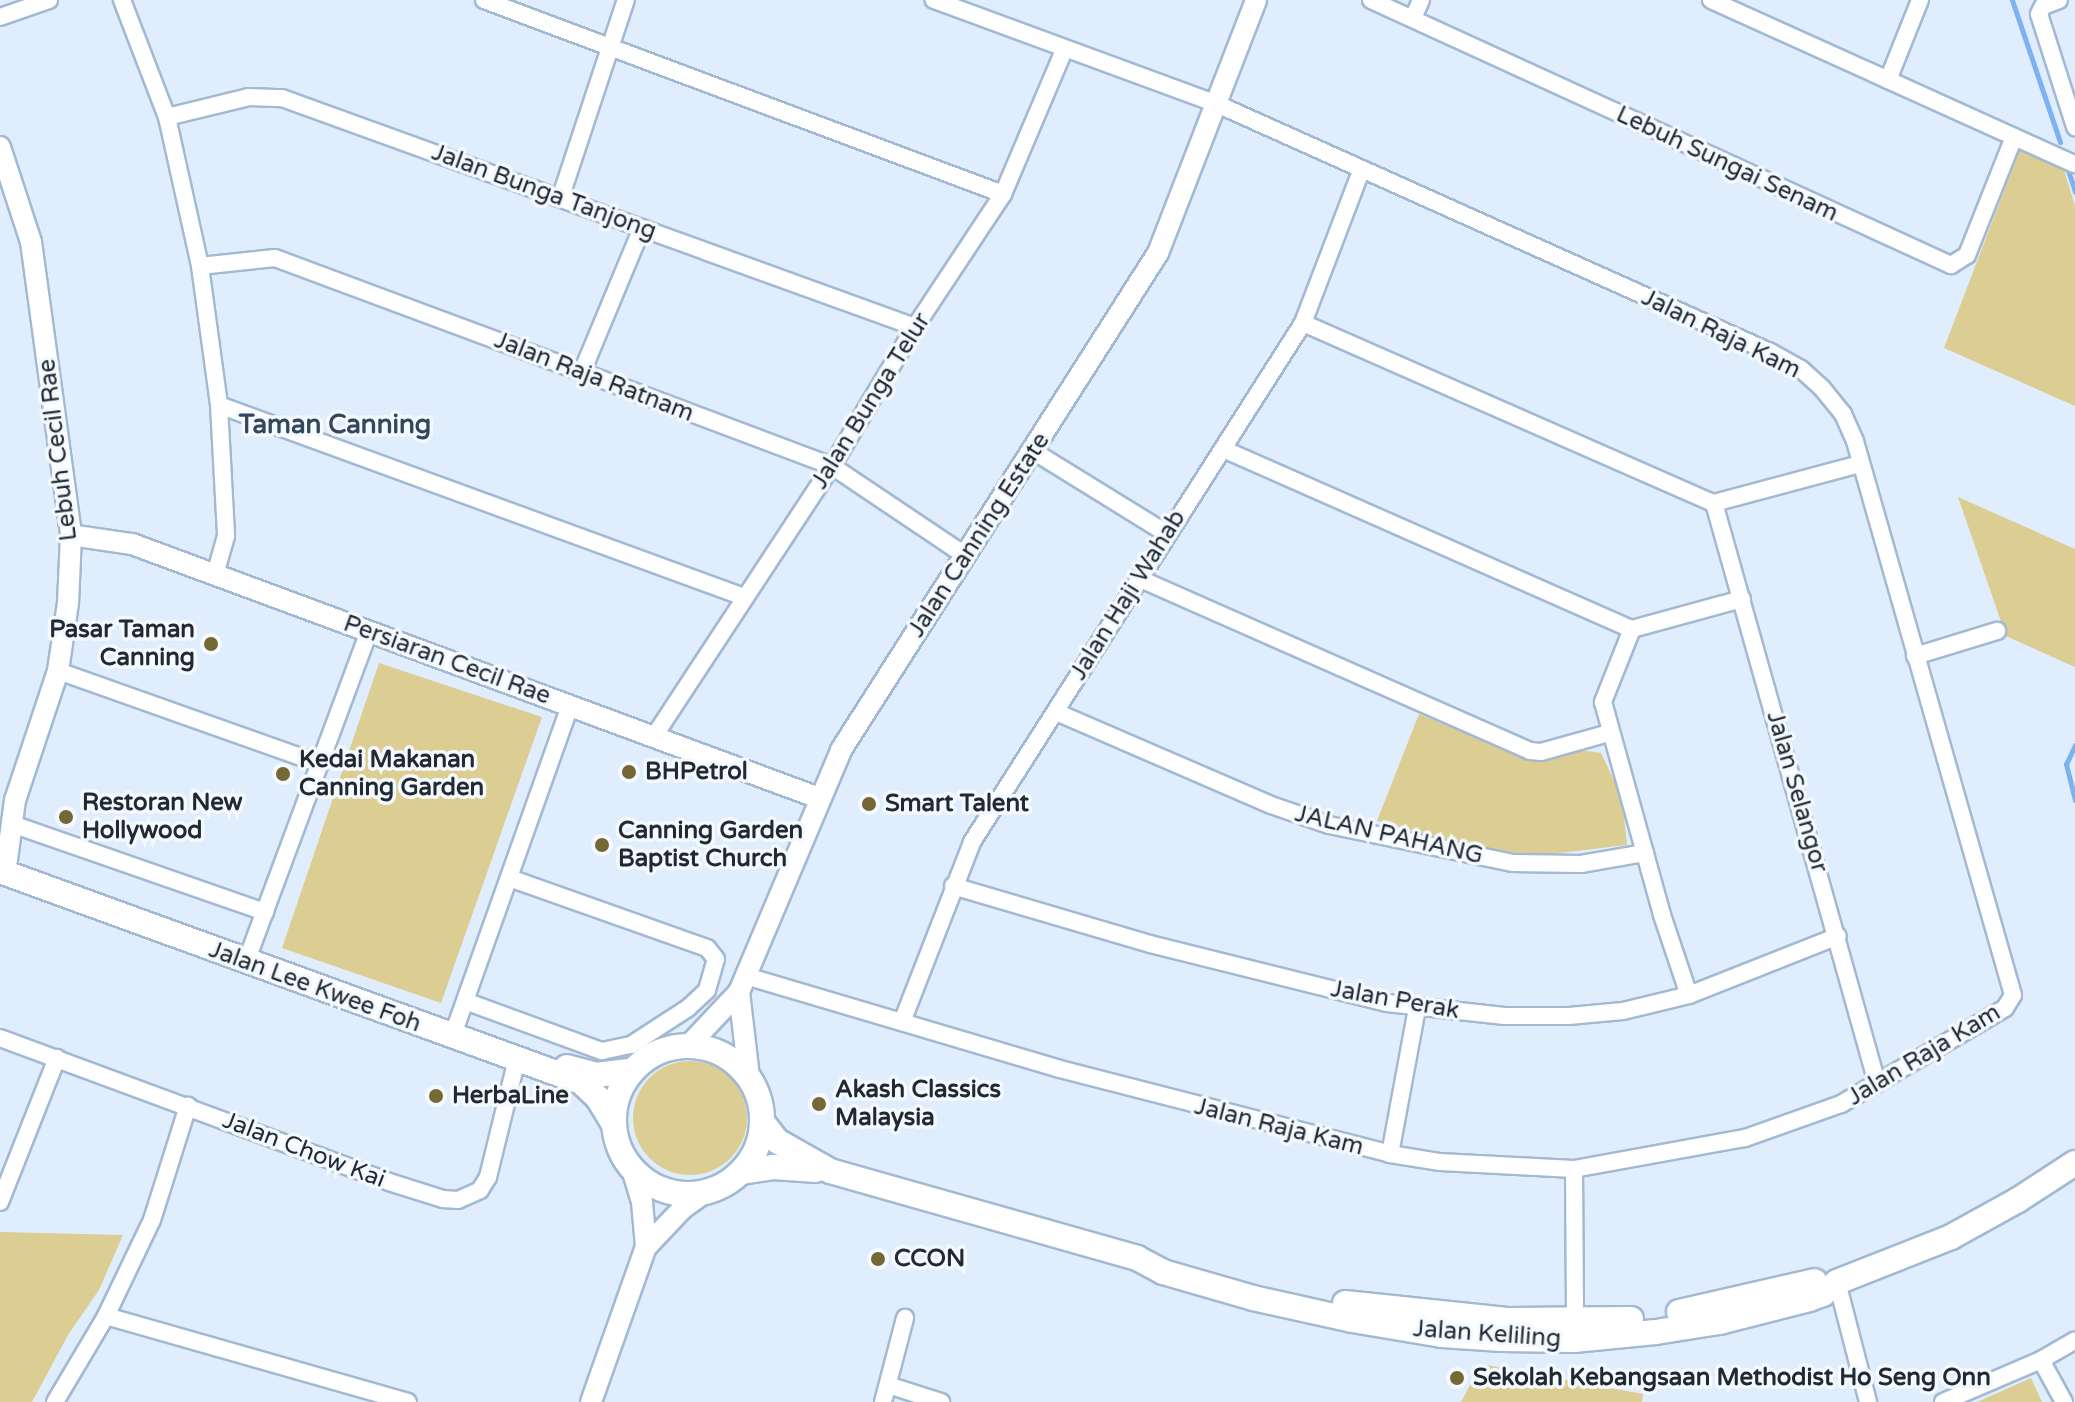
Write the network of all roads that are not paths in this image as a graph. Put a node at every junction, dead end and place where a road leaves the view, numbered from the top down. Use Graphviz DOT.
graph roads {
  1 [pos="49,0"];
  2 [pos="122,0"];
  3 [pos="484,0"];
  4 [pos="626,0"];
  5 [pos="934,0"];
  6 [pos="1256,0"];
  7 [pos="1371,0"];
  8 [pos="1421,0"];
  9 [pos="1711,0"];
  10 [pos="1920,0"];
  11 [pos="2059,0"];
  12 [pos="0,17"];
  13 [pos="1413,18"];
  14 [pos="609,45"];
  15 [pos="1064,50"];
  16 [pos="1888,80"];
  17 [pos="1217,104"];
  18 [pos="167,117"];
  19 [pos="2075,127"];
  20 [pos="2014,137"];
  21 [pos="0,147"];
  22 [pos="2075,164"];
  23 [pos="1361,171"];
  24 [pos="1003,194"];
  25 [pos="561,196"];
  26 [pos="642,228"];
  27 [pos="200,266"];
  28 [pos="1303,323"];
  29 [pos="915,327"];
  30 [pos="582,372"];
  31 [pos="219,405"];
  32 [pos="1223,449"];
  33 [pos="1033,451"];
  34 [pos="1860,464"];
  35 [pos="832,466"];
  36 [pos="1714,503"];
  37 [pos="1166,533"];
  38 [pos="71,535"];
  39 [pos="966,556"];
  40 [pos="215,575"];
  41 [pos="1138,578"];
  42 [pos="744,597"];
  43 [pos="1742,599"];
  44 [pos="1632,629"];
  45 [pos="369,631"];
  46 [pos="1997,631"];
  47 [pos="1915,656"];
  48 [pos="58,671"];
  49 [pos="570,706"];
  50 [pos="1056,712"];
  51 [pos="1609,733"];
  52 [pos="653,738"];
  53 [pos="320,764"];
  54 [pos="819,798"];
  55 [pos="6,824"];
  56 [pos="1645,853"];
  57 [pos="2,867"];
  58 [pos="509,878"];
  59 [pos="953,886"];
  60 [pos="265,912"];
  61 [pos="1838,936"];
  62 [pos="248,956"];
  63 [pos="742,984"];
  64 [pos="1689,995"];
  65 [pos="465,1001"];
  66 [pos="1417,1009"];
  67 [pos="902,1022"];
  68 [pos="456,1026"];
  69 [pos="0,1038"];
  70 [pos="689,1045"];
  71 [pos="57,1058"];
  72 [pos="517,1059"];
  73 [pos="631,1071"];
  74 [pos="749,1077"];
  75 [pos="1877,1083"];
  76 [pos="188,1106"];
  77 [pos="613,1123"];
  78 [pos="763,1123"];
  79 [pos="1390,1154"];
  80 [pos="2075,1163"];
  81 [pos="632,1169"];
  82 [pos="1574,1169"];
  83 [pos="830,1171"];
  84 [pos="742,1172"];
  85 [pos="704,1193"];
  86 [pos="0,1202"];
  87 [pos="646,1247"];
  88 [pos="1137,1258"];
  89 [pos="1837,1282"];
  90 [pos="106,1316"];
  91 [pos="905,1318"];
  92 [pos="1575,1321"];
  93 [pos="2075,1340"];
  94 [pos="2041,1360"];
  95 [pos="888,1385"];
  96 [pos="55,1402"];
  97 [pos="408,1402"];
  98 [pos="591,1402"];
  99 [pos="883,1402"];
  100 [pos="941,1402"];
  101 [pos="1868,1402"];
  102 [pos="1943,1402"];
  103 [pos="2064,1402"];
  1 -- 12 [label="street"];
  2 -- 18 [label="street"];
  3 -- 14 [label="street"];
  4 -- 14 [label="street"];
  5 -- 15 [label="street, Jalan Raja Kam"];
  6 -- 17 [label="street, Jalan Canning Estate"];
  7 -- 13 [label="street, Lebuh Sungai Senam"];
  8 -- 13 [label="street"];
  9 -- 16 [label="street"];
  10 -- 16 [label="street"];
  11 -- 19 [label="street"];
  13 -- 20 [label="street, Lebuh Sungai Senam"];
  14 -- 24 [label="street"];
  14 -- 25 [label="street"];
  15 -- 17 [label="street, Jalan Raja Kam"];
  15 -- 24 [label="street, Jalan Bunga Telur"];
  16 -- 20 [label="street"];
  17 -- 23 [label="street, Jalan Raja Kam"];
  17 -- 33 [label="street, Jalan Canning Estate"];
  18 -- 25 [label="street, Jalan Bunga Tanjong"];
  18 -- 27 [label="street"];
  20 -- 22 [label="street"];
  21 -- 38 [label="street, Lebuh Cecil Rae"];
  23 -- 28 [label="street, Jalan Haji Wahab"];
  23 -- 34 [label="street, Jalan Raja Kam"];
  24 -- 29 [label="street, Jalan Bunga Telur"];
  25 -- 26 [label="street, Jalan Bunga Tanjong"];
  26 -- 29 [label="street, Jalan Bunga Tanjong"];
  26 -- 30 [label="street"];
  27 -- 30 [label="street, Jalan Raja Ratnam"];
  27 -- 31 [label="street"];
  28 -- 32 [label="street, Jalan Haji Wahab"];
  28 -- 36 [label="street"];
  29 -- 35 [label="street, Jalan Bunga Telur"];
  30 -- 35 [label="street, Jalan Raja Ratnam"];
  31 -- 40 [label="street"];
  31 -- 42 [label="street"];
  32 -- 37 [label="street, Jalan Haji Wahab"];
  32 -- 44 [label="street"];
  33 -- 37 [label="street"];
  33 -- 39 [label="street, Jalan Canning Estate"];
  34 -- 36 [label="street"];
  34 -- 47 [label="street, Jalan Raja Kam"];
  35 -- 39 [label="street, Jalan Raja Ratnam"];
  35 -- 42 [label="street, Jalan Bunga Telur"];
  36 -- 43 [label="street, Jalan Selangor"];
  37 -- 41 [label="street, Jalan Haji Wahab"];
  38 -- 40 [label="street, Persiaran Cecil Rae"];
  38 -- 48 [label="street, Lebuh Cecil Rae"];
  39 -- 54 [label="street, Jalan Canning Estate"];
  40 -- 45 [label="street, Persiaran Cecil Rae"];
  41 -- 50 [label="street, Jalan Haji Wahab"];
  41 -- 51 [label="street"];
  42 -- 52 [label="street, Jalan Bunga Telur"];
  43 -- 44 [label="street"];
  43 -- 61 [label="street, Jalan Selangor"];
  44 -- 51 [label="street"];
  45 -- 49 [label="street, Persiaran Cecil Rae"];
  45 -- 53 [label="street"];
  46 -- 47 [label="street"];
  47 -- 75 [label="street, Jalan Raja Kam"];
  48 -- 53 [label="street"];
  48 -- 55 [label="street, Lebuh Cecil Rae"];
  49 -- 52 [label="street, Persiaran Cecil Rae"];
  49 -- 58 [label="street, Jalan Lee Kwee Foh"];
  50 -- 56 [label="street, JALAN PAHANG"];
  50 -- 59 [label="street, Jalan Haji Wahab"];
  51 -- 56 [label="street"];
  52 -- 54 [label="street, Persiaran Cecil Rae"];
  53 -- 60 [label="street"];
  54 -- 63 [label="street, Jalan Canning Estate"];
  55 -- 57 [label="street, Lebuh Cecil Rae"];
  55 -- 60 [label="street"];
  56 -- 64 [label="street"];
  57 -- 62 [label="main road, Jalan Lee Kwee Foh"];
  58 -- 65 [label="street, Jalan Lee Kwee Foh"];
  58 -- 65 [label="street"];
  59 -- 66 [label="street, Jalan Perak"];
  59 -- 67 [label="street, Jalan Haji Wahab"];
  60 -- 62 [label="street"];
  61 -- 64 [label="street, Jalan Perak"];
  61 -- 75 [label="street, Jalan Selangor"];
  62 -- 68 [label="main road, Jalan Lee Kwee Foh"];
  62 -- 72 [label="main road, Jalan Lee Kwee Foh"];
  63 -- 67 [label="street, Jalan Raja Kam"];
  63 -- 70 [label="street"];
  63 -- 74 [label="street, Jalan Canning Estate"];
  64 -- 66 [label="street, Jalan Perak"];
  65 -- 68 [label="street, Jalan Lee Kwee Foh"];
  66 -- 79 [label="street"];
  67 -- 79 [label="street, Jalan Raja Kam"];
  68 -- 73 [label="main road, Jalan Lee Kwee Foh"];
  69 -- 71 [label="street, Jalan Chow Kai"];
  70 -- 73 [label="main road"];
  70 -- 74 [label="main road"];
  71 -- 76 [label="street, Jalan Chow Kai"];
  71 -- 86 [label="street"];
  72 -- 76 [label="street, Jalan Chow Kai"];
  72 -- 77 [label="main road, Jalan Lee Kwee Foh"];
  73 -- 77 [label="main road"];
  74 -- 78 [label="main road"];
  75 -- 82 [label="street, Jalan Raja Kam"];
  76 -- 90 [label="street"];
  77 -- 81 [label="main road"];
  78 -- 83 [label="main road, Jalan Keliling"];
  78 -- 84 [label="main road"];
  79 -- 82 [label="street, Jalan Raja Kam"];
  80 -- 89 [label="main road, Jalan Keliling"];
  81 -- 85 [label="main road"];
  81 -- 87 [label="street"];
  82 -- 92 [label="street"];
  83 -- 84 [label="main road"];
  83 -- 88 [label="main road, Jalan Keliling"];
  84 -- 85 [label="main road"];
  85 -- 87 [label="street"];
  87 -- 98 [label="street"];
  88 -- 89 [label="main road, Jalan Keliling"];
  88 -- 92 [label="main road, Jalan Keliling"];
  89 -- 92 [label="main road, Jalan Keliling"];
  89 -- 101 [label="street"];
  90 -- 96 [label="street"];
  90 -- 97 [label="street"];
  91 -- 95 [label="street"];
  93 -- 94 [label="street"];
  94 -- 102 [label="street"];
  94 -- 103 [label="street"];
  95 -- 99 [label="street"];
  95 -- 100 [label="street"];
}
